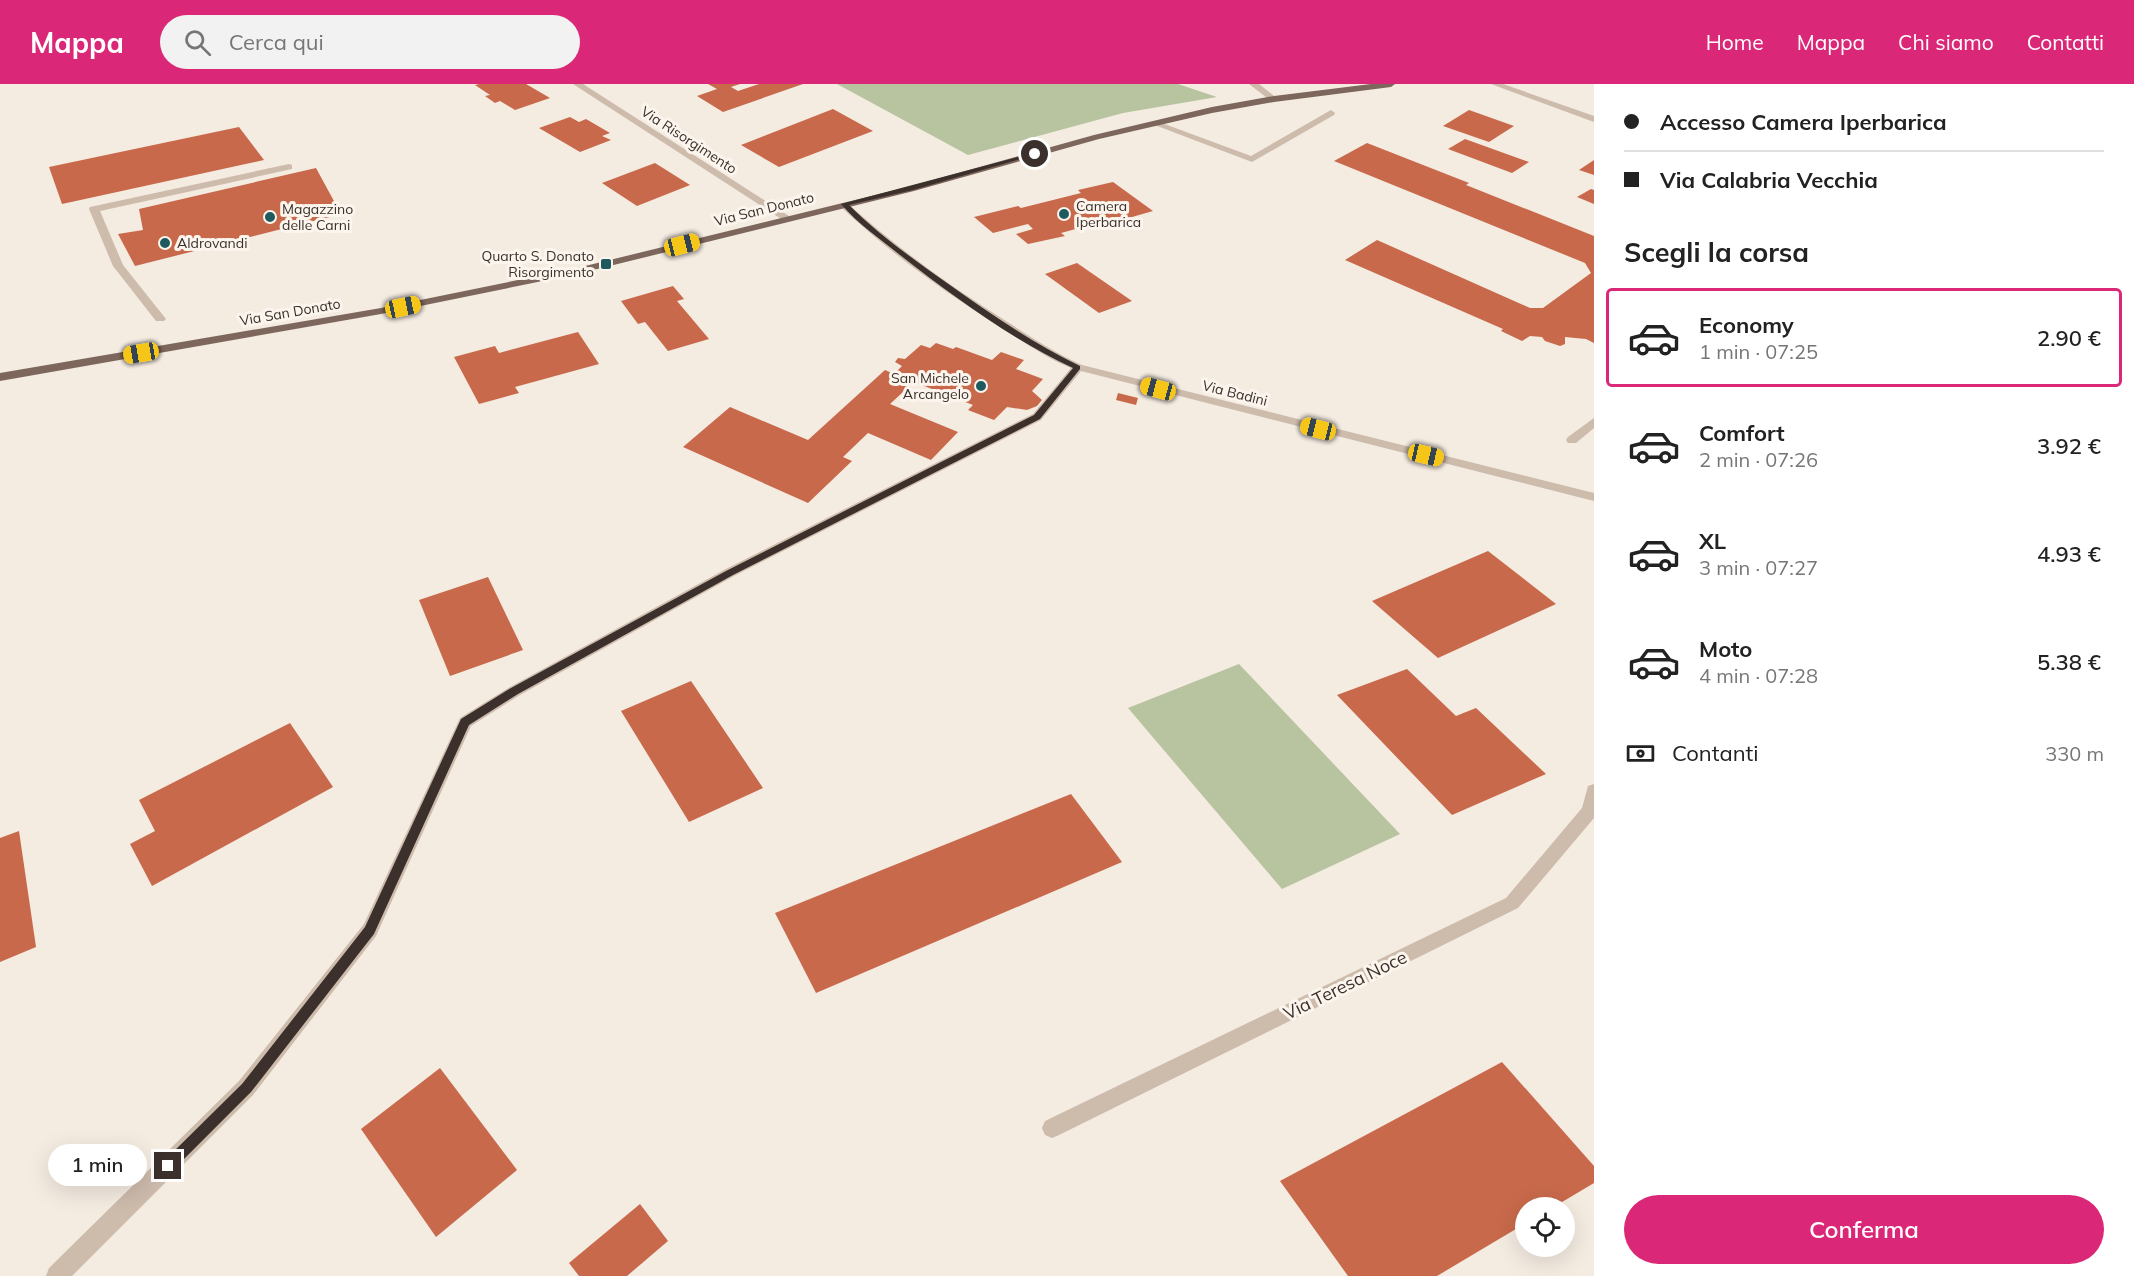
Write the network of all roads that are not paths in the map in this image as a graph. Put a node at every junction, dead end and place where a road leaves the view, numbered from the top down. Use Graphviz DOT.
graph roads {
  1 [pos="577,84"];
  2 [pos="1253,84"];
  3 [pos="1391,84"];
  4 [pos="1495,84"];
  5 [pos="1274,99"];
  6 [pos="1331,113"];
  7 [pos="1594,119"];
  8 [pos="1156,124"];
  9 [pos="289,167"];
  10 [pos="844,204"];
  11 [pos="787,218"];
  12 [pos="160,319"];
  13 [pos="1078,367"];
  14 [pos="0,377"];
  15 [pos="1594,422"];
  16 [pos="1572,440"];
  17 [pos="1594,497"];
  18 [pos="1594,791"];
  19 [pos="1052,1128"];
  20 [pos="57,1276"];
  1 -- 11 [label="street, Via Risorgimento"];
  2 -- 5 [label="street"];
  3 -- 5 [label="main road, Via San Donato"];
  4 -- 7 [label="street"];
  5 -- 8 [label="main road, Via San Donato"];
  6 -- 8 [label="street"];
  8 -- 10 [label="main road, Via San Donato"];
  9 -- 12 [label="street"];
  10 -- 11 [label="main road, Via San Donato"];
  10 -- 13 [label="street, Via Badini"];
  11 -- 14 [label="main road, Via San Donato"];
  13 -- 17 [label="street, Via Badini"];
  13 -- 20 [label="street"];
  15 -- 16 [label="street"];
  18 -- 19 [label="street, Via Teresa Noce"];
}
